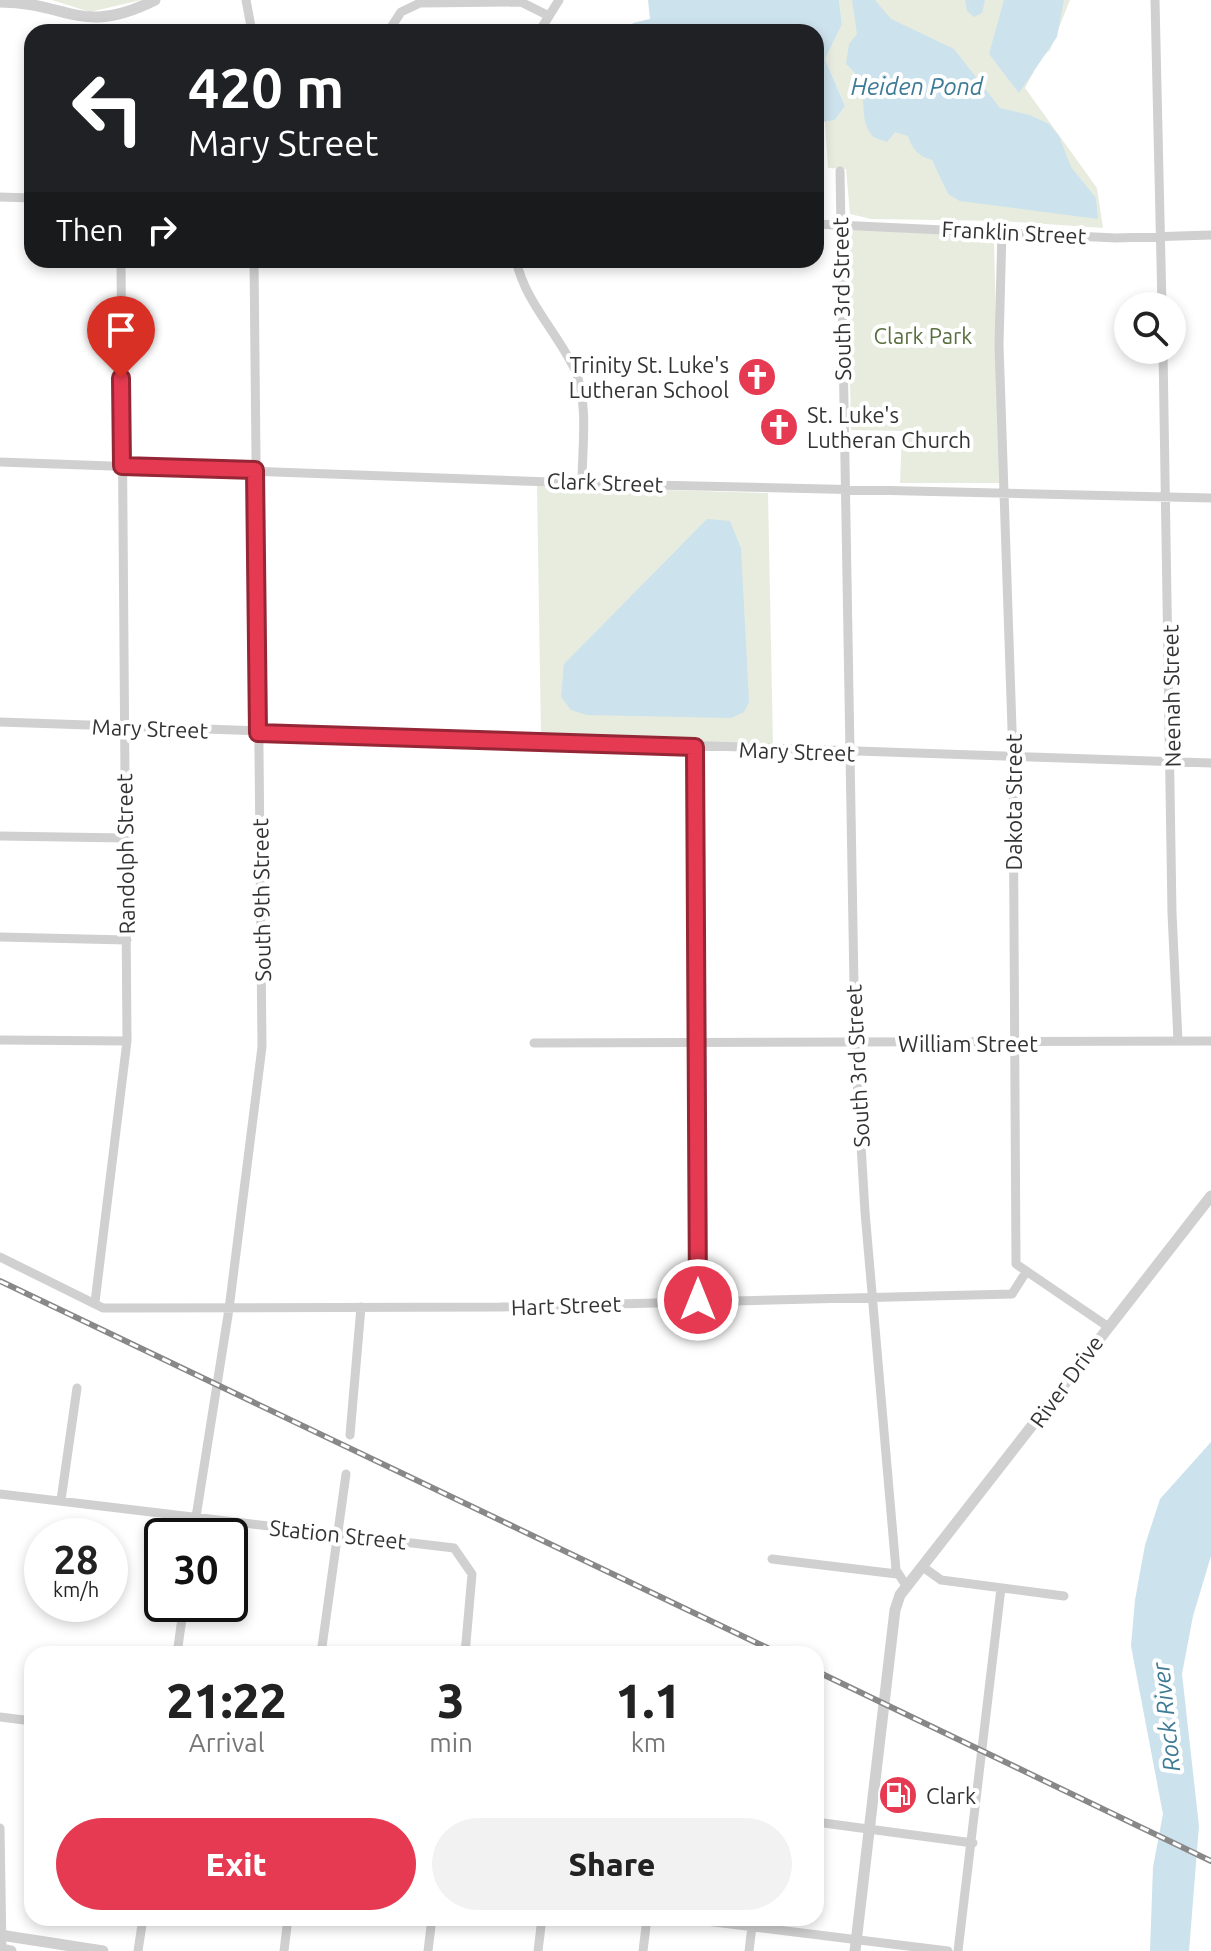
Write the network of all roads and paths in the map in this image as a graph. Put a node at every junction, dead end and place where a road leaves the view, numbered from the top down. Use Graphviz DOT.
graph roads {
  1 [pos="155,0"];
  2 [pos="246,0"];
  3 [pos="559,0"];
  4 [pos="1155,0"];
  5 [pos="0,2"];
  6 [pos="549,16"];
  7 [pos="250,24"];
  8 [pos="393,24"];
  9 [pos="544,24"];
  10 [pos="840,171"];
  11 [pos="0,197"];
  12 [pos="24,198"];
  13 [pos="824,224"];
  14 [pos="840,224"];
  15 [pos="1002,230"];
  16 [pos="1160,235"];
  17 [pos="1211,235"];
  18 [pos="121,268"];
  19 [pos="254,268"];
  20 [pos="518,268"];
  21 [pos="1162,292"];
  22 [pos="1163,364"];
  23 [pos="0,462"];
  24 [pos="122,466"];
  25 [pos="255,470"];
  26 [pos="582,483"];
  27 [pos="844,487"];
  28 [pos="1006,492"];
  29 [pos="1167,497"];
  30 [pos="1211,498"];
  31 [pos="0,722"];
  32 [pos="122,726"];
  33 [pos="258,733"];
  34 [pos="695,747"];
  35 [pos="850,752"];
  36 [pos="1013,758"];
  37 [pos="1172,762"];
  38 [pos="1211,763"];
  39 [pos="0,836"];
  40 [pos="125,838"];
  41 [pos="0,937"];
  42 [pos="127,940"];
  43 [pos="0,1040"];
  44 [pos="127,1041"];
  45 [pos="1178,1041"];
  46 [pos="1211,1041"];
  47 [pos="534,1043"];
  48 [pos="1017,1043"];
  49 [pos="696,1044"];
  50 [pos="855,1044"];
  51 [pos="1211,1196"];
  52 [pos="0,1257"];
  53 [pos="1026,1272"];
  54 [pos="872,1298"];
  55 [pos="698,1300"];
  56 [pos="95,1302"];
  57 [pos="361,1307"];
  58 [pos="229,1309"];
  59 [pos="1107,1326"];
  60 [pos="77,1388"];
  61 [pos="350,1435"];
  62 [pos="346,1474"];
  63 [pos="0,1494"];
  64 [pos="61,1500"];
  65 [pos="196,1517"];
  66 [pos="337,1536"];
  67 [pos="772,1559"];
  68 [pos="923,1567"];
  69 [pos="897,1574"];
  70 [pos="907,1587"];
  71 [pos="1001,1588"];
  72 [pos="1064,1596"];
  73 [pos="181,1622"];
  74 [pos="178,1646"];
  75 [pos="322,1646"];
  76 [pos="466,1646"];
  77 [pos="0,1717"];
  78 [pos="24,1720"];
  79 [pos="824,1823"];
  80 [pos="0,1828"];
  81 [pos="871,1829"];
  82 [pos="973,1843"];
  83 [pos="142,1926"];
  84 [pos="287,1926"];
  85 [pos="431,1926"];
  86 [pos="541,1926"];
  87 [pos="646,1926"];
  88 [pos="752,1926"];
  89 [pos="770,1926"];
  90 [pos="2,1935"];
  91 [pos="855,1945"];
  92 [pos="4,1950"];
  93 [pos="103,1951"];
  94 [pos="138,1951"];
  95 [pos="284,1951"];
  96 [pos="428,1951"];
  97 [pos="538,1951"];
  98 [pos="643,1951"];
  99 [pos="749,1951"];
  100 [pos="948,1951"];
  101 [pos="958,1951"];
  1 -- 5 [label="street"];
  2 -- 7 [label="street"];
  3 -- 6 [label="street"];
  4 -- 16 [label="street"];
  6 -- 8 [label="street"];
  6 -- 9 [label="street"];
  10 -- 14 [label="street, South 3rd Street"];
  11 -- 12 [label="street"];
  13 -- 14 [label="street, Franklin Street"];
  14 -- 15 [label="street, Franklin Street"];
  14 -- 27 [label="street, South 3rd Street"];
  15 -- 16 [label="street, Franklin Street"];
  15 -- 28 [label="street, Dakota Street"];
  16 -- 17 [label="street, Franklin Street"];
  16 -- 21 [label="street"];
  18 -- 24 [label="street, Randolph Street"];
  19 -- 25 [label="street, South 9th Street"];
  20 -- 26 [label="street"];
  22 -- 29 [label="street, Neenah Street"];
  23 -- 24 [label="street, Clark Street"];
  24 -- 25 [label="street, Clark Street"];
  24 -- 32 [label="street, Randolph Street"];
  25 -- 26 [label="street, Clark Street"];
  25 -- 33 [label="street, South 9th Street"];
  26 -- 27 [label="street, Clark Street"];
  27 -- 28 [label="street, Clark Street"];
  27 -- 35 [label="street, South 3rd Street"];
  28 -- 29 [label="street, Clark Street"];
  28 -- 36 [label="street, Dakota Street"];
  29 -- 30 [label="street, Clark Street"];
  29 -- 37 [label="street, Neenah Street"];
  31 -- 32 [label="street, Mary Street"];
  32 -- 33 [label="street, Mary Street"];
  32 -- 40 [label="street, Randolph Street"];
  33 -- 34 [label="street, Mary Street"];
  33 -- 58 [label="street, South 9th Street"];
  34 -- 35 [label="street, Mary Street"];
  34 -- 49 [label="street"];
  35 -- 36 [label="street, Mary Street"];
  35 -- 50 [label="street, South 3rd Street"];
  36 -- 37 [label="street, Mary Street"];
  36 -- 48 [label="street, Dakota Street"];
  37 -- 38 [label="street, Mary Street"];
  37 -- 45 [label="street, Neenah Street"];
  39 -- 40 [label="street"];
  40 -- 42 [label="street, Randolph Street"];
  41 -- 42 [label="street"];
  42 -- 44 [label="street, Randolph Street"];
  43 -- 44 [label="street"];
  44 -- 56 [label="street, Randolph Street"];
  45 -- 46 [label="street, William Street"];
  45 -- 48 [label="street, William Street"];
  47 -- 49 [label="street, William Street"];
  48 -- 50 [label="street, William Street"];
  48 -- 53 [label="street, Dakota Street"];
  49 -- 50 [label="street, William Street"];
  49 -- 55 [label="street"];
  50 -- 54 [label="street, South 3rd Street"];
  51 -- 59 [label="street, River Drive"];
  52 -- 56 [label="street, Hart Street"];
  53 -- 54 [label="street, Hart Street"];
  53 -- 59 [label="street"];
  54 -- 55 [label="street, Hart Street"];
  54 -- 69 [label="street, South 3rd Street"];
  55 -- 57 [label="street, Hart Street"];
  56 -- 58 [label="street, Hart Street"];
  57 -- 58 [label="street, Hart Street"];
  57 -- 61 [label="street"];
  58 -- 65 [label="street, South 9th Street"];
  59 -- 68 [label="street, River Drive"];
  60 -- 64 [label="street"];
  62 -- 66 [label="street"];
  63 -- 64 [label="street, Station Street"];
  64 -- 65 [label="street, Station Street"];
  65 -- 66 [label="street, Station Street"];
  66 -- 75 [label="street"];
  66 -- 76 [label="street, Station Street"];
  67 -- 69 [label="street"];
  68 -- 70 [label="street, River Drive"];
  68 -- 71 [label="street"];
  69 -- 70 [label="street"];
  70 -- 81 [label="street"];
  71 -- 72 [label="street"];
  71 -- 82 [label="street"];
  73 -- 74 [label="street"];
  77 -- 78 [label="street"];
  79 -- 81 [label="street"];
  80 -- 90 [label="street"];
  81 -- 82 [label="street"];
  81 -- 91 [label="street"];
  82 -- 101 [label="street"];
  83 -- 94 [label="street"];
  84 -- 95 [label="street"];
  85 -- 96 [label="street"];
  86 -- 97 [label="street"];
  87 -- 98 [label="street"];
  88 -- 99 [label="street"];
  89 -- 91 [label="street"];
  90 -- 92 [label="street"];
  90 -- 93 [label="street"];
  91 -- 100 [label="street"];
}
